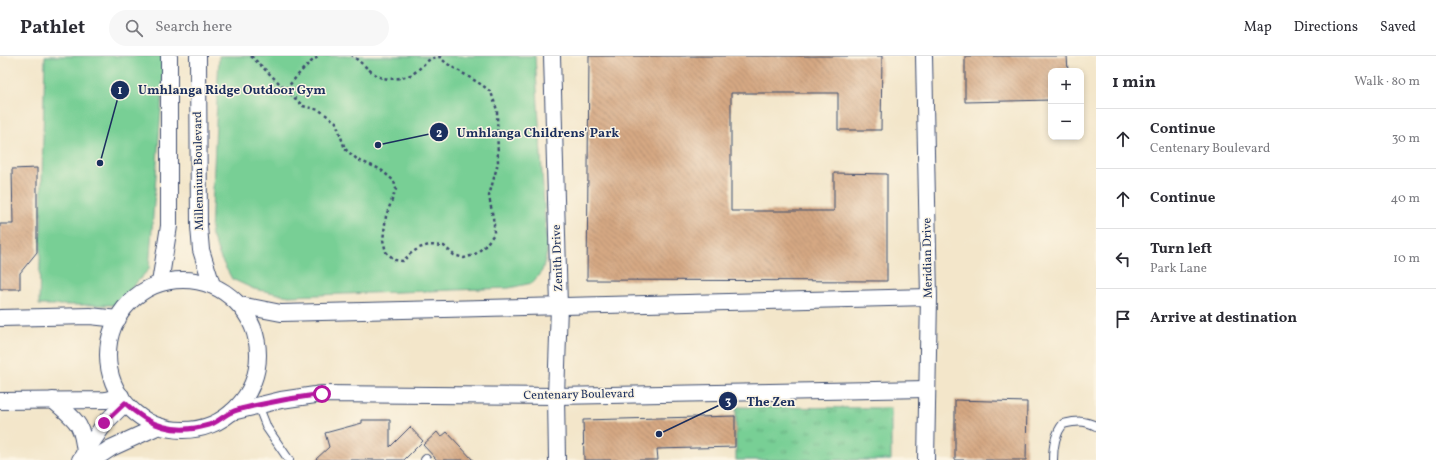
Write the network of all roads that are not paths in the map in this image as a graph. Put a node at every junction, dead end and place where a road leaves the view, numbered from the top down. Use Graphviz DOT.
graph roads {
  1 [pos="169,56"];
  2 [pos="198,56"];
  3 [pos="552,56"];
  4 [pos="924,56"];
  5 [pos="160,283"];
  6 [pos="212,285"];
  7 [pos="929,297"];
  8 [pos="240,305"];
  9 [pos="559,306"];
  10 [pos="0,318"];
  11 [pos="118,318"];
  12 [pos="927,389"];
  13 [pos="556,396"];
  14 [pos="53,400"];
  15 [pos="123,400"];
  16 [pos="0,401"];
  17 [pos="258,405"];
  18 [pos="232,412"];
  19 [pos="159,426"];
  20 [pos="1096,426"];
  21 [pos="86,458"];
  22 [pos="289,460"];
  23 [pos="557,460"];
  24 [pos="926,460"];
  25 [pos="1053,460"];
  1 -- 5 [label="street"];
  2 -- 6 [label="street, Millennium Boulevard"];
  3 -- 9 [label="street, Zenith Drive"];
  4 -- 7 [label="street, Meridian Drive"];
  5 -- 6 [label="street"];
  5 -- 11 [label="street"];
  6 -- 8 [label="street"];
  7 -- 9 [label="street"];
  7 -- 12 [label="street, Meridian Drive"];
  8 -- 9 [label="street"];
  8 -- 18 [label="street"];
  9 -- 13 [label="street, Zenith Drive"];
  10 -- 11 [label="street"];
  11 -- 15 [label="street"];
  12 -- 13 [label="street, Centenary Boulevard"];
  12 -- 24 [label="street, Meridian Drive"];
  13 -- 17 [label="street, Centenary Boulevard"];
  13 -- 23 [label="street, Zenith Drive"];
  14 -- 15 [label="street"];
  14 -- 16 [label="street"];
  14 -- 21 [label="street"];
  15 -- 19 [label="street"];
  15 -- 21 [label="street"];
  17 -- 18 [label="street, Centenary Boulevard"];
  17 -- 22 [label="lane"];
  18 -- 19 [label="street"];
  19 -- 21 [label="street"];
  20 -- 25 [label="lane"];
}
